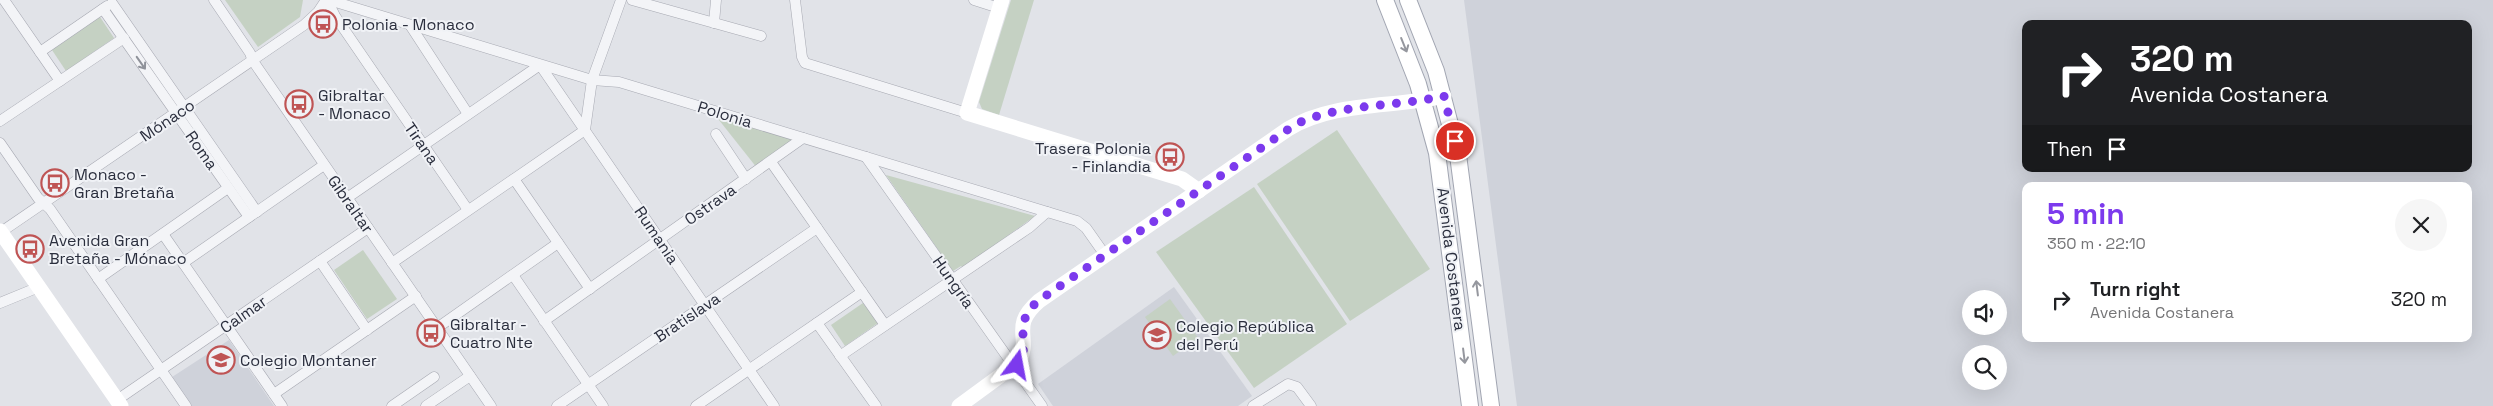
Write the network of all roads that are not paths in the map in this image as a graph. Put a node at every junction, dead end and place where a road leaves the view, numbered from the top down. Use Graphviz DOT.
graph roads {
  1 [pos="4,0"];
  2 [pos="214,0"];
  3 [pos="327,0"];
  4 [pos="621,0"];
  5 [pos="632,0"];
  6 [pos="716,0"];
  7 [pos="794,0"];
  8 [pos="974,0"];
  9 [pos="1385,0"];
  10 [pos="1408,0"];
  11 [pos="1417,0"];
  12 [pos="114,1"];
  13 [pos="1001,4"];
  14 [pos="104,9"];
  15 [pos="714,23"];
  16 [pos="410,24"];
  17 [pos="1420,28"];
  18 [pos="124,32"];
  19 [pos="761,36"];
  20 [pos="40,52"];
  21 [pos="253,61"];
  22 [pos="540,65"];
  23 [pos="592,80"];
  24 [pos="60,81"];
  25 [pos="1444,96"];
  26 [pos="1423,101"];
  27 [pos="181,110"];
  28 [pos="967,113"];
  29 [pos="468,114"];
  30 [pos="0,121"];
  31 [pos="584,130"];
  32 [pos="716,134"];
  33 [pos="803,138"];
  34 [pos="0,143"];
  35 [pos="423,145"];
  36 [pos="866,157"];
  37 [pos="771,162"];
  38 [pos="324,165"];
  39 [pos="514,179"];
  40 [pos="746,179"];
  41 [pos="228,188"];
  42 [pos="1199,190"];
  43 [pos="347,198"];
  44 [pos="44,203"];
  45 [pos="468,210"];
  46 [pos="1048,212"];
  47 [pos="253,214"];
  48 [pos="368,228"];
  49 [pos="817,228"];
  50 [pos="0,232"];
  51 [pos="163,234"];
  52 [pos="660,240"];
  53 [pos="558,243"];
  54 [pos="1105,255"];
  55 [pos="320,261"];
  56 [pos="392,262"];
  57 [pos="183,263"];
  58 [pos="513,275"];
  59 [pos="98,279"];
  60 [pos="952,280"];
  61 [pos="39,288"];
  62 [pos="590,289"];
  63 [pos="862,292"];
  64 [pos="416,296"];
  65 [pos="0,303"];
  66 [pos="704,305"];
  67 [pos="544,321"];
  68 [pos="817,322"];
  69 [pos="227,325"];
  70 [pos="885,325"];
  71 [pos="437,328"];
  72 [pos="367,330"];
  73 [pos="840,356"];
  74 [pos="1014,368"];
  75 [pos="162,370"];
  76 [pos="749,370"];
  77 [pos="470,376"];
  78 [pos="434,377"];
  79 [pos="588,385"];
  80 [pos="274,394"];
  81 [pos="119,403"];
  82 [pos="186,406"];
  83 [pos="282,406"];
  84 [pos="392,406"];
  85 [pos="426,406"];
  86 [pos="491,406"];
  87 [pos="557,406"];
  88 [pos="602,406"];
  89 [pos="696,406"];
  90 [pos="774,406"];
  91 [pos="876,406"];
  92 [pos="959,406"];
  93 [pos="1042,406"];
  94 [pos="1253,406"];
  95 [pos="1311,406"];
  96 [pos="1470,406"];
  97 [pos="1492,406"];
  1 -- 20 [label="street"];
  2 -- 21 [label="street, Gibraltar"];
  3 -- 16 [label="street, Polonia"];
  3 -- 21 [label="street, Mónaco"];
  3 -- 35 [label="street, Tirana"];
  4 -- 23 [label="street"];
  5 -- 15 [label="street"];
  6 -- 15 [label="street"];
  7 -- 28 [label="street"];
  8 -- 13 [label="street"];
  9 -- 26 [label="main road, Avenida Costanera, one-way"];
  10 -- 17 [label="main road, Avenida Costanera"];
  11 -- 17 [label="main road"];
  12 -- 14 [label="street"];
  12 -- 18 [label="street, Roma"];
  13 -- 28 [label="street"];
  14 -- 18 [label="street, Roma"];
  14 -- 20 [label="street"];
  15 -- 19 [label="street"];
  16 -- 22 [label="street, Polonia"];
  16 -- 29 [label="street"];
  17 -- 25 [label="main road, Avenida Costanera"];
  18 -- 24 [label="street"];
  18 -- 27 [label="street, Roma"];
  20 -- 24 [label="street"];
  21 -- 27 [label="street, Mónaco"];
  21 -- 38 [label="street, Gibraltar"];
  22 -- 23 [label="street, Polonia"];
  22 -- 29 [label="street"];
  22 -- 31 [label="street, Rumania"];
  23 -- 31 [label="street"];
  23 -- 33 [label="street, Polonia"];
  24 -- 30 [label="street"];
  25 -- 26 [label="street"];
  97 -- 25 [label="main road, Avenida Costanera, one-way"];
  26 -- 42 [label="street"];
  26 -- 96 [label="main road, Avenida Costanera, one-way"];
  27 -- 41 [label="street, Roma"];
  27 -- 44 [label="street, Mónaco"];
  27 -- 47 [label="street, Roma"];
  28 -- 42 [label="street"];
  29 -- 35 [label="street"];
  31 -- 39 [label="street"];
  31 -- 52 [label="street, Rumania"];
  32 -- 40 [label="street"];
  33 -- 36 [label="street, Polonia"];
  33 -- 37 [label="street, Ostrava"];
  34 -- 44 [label="street"];
  35 -- 43 [label="street"];
  35 -- 45 [label="street, Tirana"];
  36 -- 46 [label="street, Polonia"];
  36 -- 60 [label="street, Hungría"];
  37 -- 40 [label="street, Ostrava"];
  37 -- 49 [label="street"];
  38 -- 43 [label="street, Gibraltar"];
  38 -- 47 [label="street"];
  39 -- 45 [label="street"];
  39 -- 53 [label="street"];
  40 -- 52 [label="street, Ostrava"];
  41 -- 47 [label="street, Roma"];
  41 -- 51 [label="street"];
  42 -- 54 [label="street"];
  43 -- 48 [label="street, Gibraltar"];
  44 -- 50 [label="street, Mónaco"];
  44 -- 59 [label="street"];
  45 -- 56 [label="street"];
  46 -- 54 [label="street, Polonia"];
  46 -- 60 [label="street"];
  47 -- 57 [label="street"];
  48 -- 55 [label="street, Calmar"];
  48 -- 56 [label="street, Gibraltar"];
  49 -- 63 [label="street"];
  49 -- 66 [label="street, Bratislava"];
  50 -- 61 [label="street"];
  51 -- 57 [label="street"];
  51 -- 59 [label="street"];
  52 -- 62 [label="street, Ostrava"];
  52 -- 66 [label="street, Rumania"];
  53 -- 58 [label="street"];
  53 -- 62 [label="street"];
  54 -- 74 [label="street"];
  55 -- 69 [label="street, Calmar"];
  55 -- 72 [label="street"];
  56 -- 64 [label="street, Gibraltar"];
  57 -- 69 [label="street"];
  58 -- 67 [label="street"];
  58 -- 71 [label="street"];
  59 -- 75 [label="street"];
  60 -- 70 [label="street"];
  60 -- 74 [label="street, Hungría"];
  61 -- 65 [label="street"];
  61 -- 81 [label="street"];
  62 -- 67 [label="street, Ostrava"];
  63 -- 68 [label="street"];
  63 -- 70 [label="street"];
  64 -- 71 [label="street, Gibraltar"];
  64 -- 72 [label="street"];
  66 -- 76 [label="street, Rumania"];
  66 -- 79 [label="street, Bratislava"];
  67 -- 79 [label="street"];
  68 -- 73 [label="street"];
  68 -- 76 [label="street"];
  69 -- 75 [label="street, Calmar"];
  69 -- 80 [label="street"];
  70 -- 73 [label="street"];
  71 -- 77 [label="street, Gibraltar"];
  72 -- 80 [label="street"];
  73 -- 91 [label="street"];
  74 -- 92 [label="street"];
  74 -- 93 [label="street, Hungría"];
  75 -- 81 [label="street, Calmar"];
  75 -- 82 [label="street"];
  76 -- 89 [label="street"];
  76 -- 90 [label="street, Rumania"];
  77 -- 85 [label="street"];
  77 -- 86 [label="street, Gibraltar"];
  78 -- 84 [label="street"];
  79 -- 87 [label="street, Bratislava"];
  79 -- 88 [label="street"];
  80 -- 83 [label="street"];
  94 -- 95 [label="street"];
}
